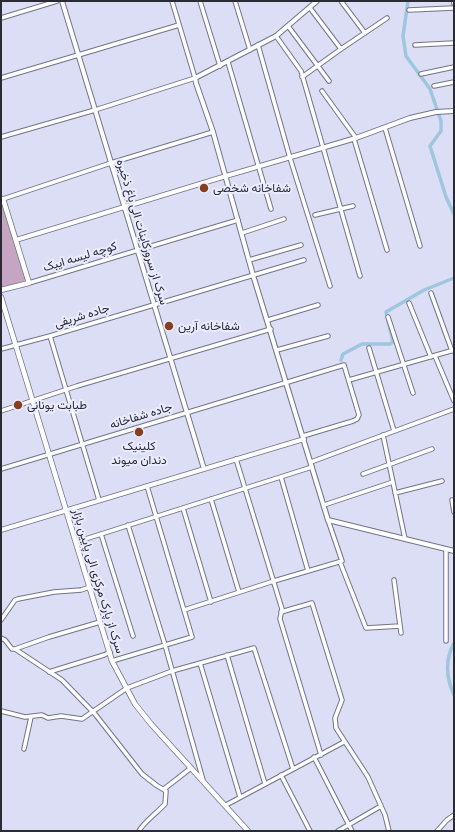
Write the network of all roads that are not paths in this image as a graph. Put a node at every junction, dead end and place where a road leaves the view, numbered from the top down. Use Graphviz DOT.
graph roads {
  1 [pos="57,1"];
  2 [pos="62,1"];
  3 [pos="172,1"];
  4 [pos="200,1"];
  5 [pos="235,1"];
  6 [pos="317,1"];
  7 [pos="341,1"];
  8 [pos="310,8"];
  9 [pos="454,8"];
  10 [pos="409,10"];
  11 [pos="1,18"];
  12 [pos="387,18"];
  13 [pos="179,26"];
  14 [pos="288,26"];
  15 [pos="366,33"];
  16 [pos="276,36"];
  17 [pos="454,43"];
  18 [pos="258,45"];
  19 [pos="415,45"];
  20 [pos="341,48"];
  21 [pos="250,50"];
  22 [pos="78,54"];
  23 [pos="228,62"];
  24 [pos="220,66"];
  25 [pos="318,66"];
  26 [pos="454,67"];
  27 [pos="421,74"];
  28 [pos="302,77"];
  29 [pos="1,78"];
  30 [pos="195,78"];
  31 [pos="329,81"];
  32 [pos="454,82"];
  33 [pos="434,86"];
  34 [pos="322,91"];
  35 [pos="95,110"];
  36 [pos="454,111"];
  37 [pos="385,128"];
  38 [pos="213,132"];
  39 [pos="1,136"];
  40 [pos="355,139"];
  41 [pos="323,148"];
  42 [pos="290,158"];
  43 [pos="111,163"];
  44 [pos="259,166"];
  45 [pos="226,176"];
  46 [pos="2,199"];
  47 [pos="353,206"];
  48 [pos="124,207"];
  49 [pos="271,208"];
  50 [pos="340,210"];
  51 [pos="315,215"];
  52 [pos="238,220"];
  53 [pos="284,220"];
  54 [pos="242,233"];
  55 [pos="16,240"];
  56 [pos="301,245"];
  57 [pos="420,246"];
  58 [pos="137,250"];
  59 [pos="387,250"];
  60 [pos="249,260"];
  61 [pos="304,260"];
  62 [pos="254,274"];
  63 [pos="360,276"];
  64 [pos="29,283"];
  65 [pos="330,286"];
  66 [pos="1,290"];
  67 [pos="431,293"];
  68 [pos="1,297"];
  69 [pos="410,303"];
  70 [pos="154,304"];
  71 [pos="318,305"];
  72 [pos="388,317"];
  73 [pos="268,320"];
  74 [pos="271,329"];
  75 [pos="50,336"];
  76 [pos="328,336"];
  77 [pos="16,345"];
  78 [pos="369,348"];
  79 [pos="1,349"];
  80 [pos="277,350"];
  81 [pos="453,350"];
  82 [pos="433,356"];
  83 [pos="170,359"];
  84 [pos="404,365"];
  85 [pos="376,372"];
  86 [pos="349,380"];
  87 [pos="287,383"];
  88 [pos="67,390"];
  89 [pos="413,393"];
  90 [pos="33,401"];
  91 [pos="454,401"];
  92 [pos="454,409"];
  93 [pos="1,411"];
  94 [pos="187,413"];
  95 [pos="394,431"];
  96 [pos="383,435"];
  97 [pos="303,438"];
  98 [pos="82,444"];
  99 [pos="432,449"];
  100 [pos="49,454"];
  101 [pos="236,459"];
  102 [pos="311,462"];
  103 [pos="389,466"];
  104 [pos="312,467"];
  105 [pos="1,469"];
  106 [pos="204,469"];
  107 [pos="363,474"];
  108 [pos="281,478"];
  109 [pos="442,481"];
  110 [pos="393,482"];
  111 [pos="147,486"];
  112 [pos="245,489"];
  113 [pos="395,493"];
  114 [pos="211,499"];
  115 [pos="99,500"];
  116 [pos="452,500"];
  117 [pos="324,505"];
  118 [pos="183,508"];
  119 [pos="66,510"];
  120 [pos="454,512"];
  121 [pos="156,516"];
  122 [pos="328,520"];
  123 [pos="128,525"];
  124 [pos="1,530"];
  125 [pos="101,534"];
  126 [pos="405,539"];
  127 [pos="76,542"];
  128 [pos="446,549"];
  129 [pos="454,551"];
  130 [pos="340,562"];
  131 [pos="308,571"];
  132 [pos="394,580"];
  133 [pos="274,581"];
  134 [pos="90,587"];
  135 [pos="239,592"];
  136 [pos="211,602"];
  137 [pos="184,610"];
  138 [pos="281,612"];
  139 [pos="1,620"];
  140 [pos="100,622"];
  141 [pos="400,626"];
  142 [pos="401,633"];
  143 [pos="133,636"];
  144 [pos="1,638"];
  145 [pos="446,641"];
  146 [pos="165,645"];
  147 [pos="15,649"];
  148 [pos="110,652"];
  149 [pos="227,655"];
  150 [pos="112,661"];
  151 [pos="200,663"];
  152 [pos="172,671"];
  153 [pos="49,672"];
  154 [pos="127,688"];
  155 [pos="1,711"];
  156 [pos="93,712"];
  157 [pos="31,716"];
  158 [pos="344,742"];
  159 [pos="24,749"];
  160 [pos="321,754"];
  161 [pos="314,758"];
  162 [pos="191,768"];
  163 [pos="293,769"];
  164 [pos="281,775"];
  165 [pos="203,781"];
  166 [pos="265,784"];
  167 [pos="164,789"];
  168 [pos="240,797"];
  169 [pos="226,805"];
  170 [pos="381,806"];
  171 [pos="454,815"];
  172 [pos="348,825"];
  173 [pos="139,831"];
  174 [pos="248,831"];
  175 [pos="310,831"];
  176 [pos="338,831"];
  177 [pos="352,831"];
  178 [pos="389,831"];
  179 [pos="437,831"];
  1 -- 11 [label="street"];
  2 -- 22 [label="street, سرک از سرورکاینات الی باغ ذخیره"];
  3 -- 13 [label="street"];
  4 -- 24 [label="street"];
  5 -- 21 [label="street"];
  6 -- 8 [label="street"];
  7 -- 15 [label="street"];
  8 -- 14 [label="street"];
  8 -- 20 [label="street"];
  9 -- 10 [label="street"];
  12 -- 15 [label="street"];
  13 -- 22 [label="street"];
  13 -- 30 [label="street"];
  14 -- 16 [label="street"];
  14 -- 25 [label="street"];
  15 -- 20 [label="street"];
  16 -- 18 [label="street"];
  16 -- 28 [label="street"];
  17 -- 19 [label="street"];
  18 -- 21 [label="street"];
  18 -- 42 [label="street"];
  20 -- 25 [label="street"];
  21 -- 23 [label="street"];
  22 -- 29 [label="street"];
  22 -- 35 [label="street, سرک از سرورکاینات الی باغ ذخیره"];
  23 -- 24 [label="street"];
  23 -- 44 [label="street"];
  24 -- 30 [label="street"];
  25 -- 28 [label="street"];
  25 -- 31 [label="street"];
  26 -- 27 [label="street"];
  28 -- 41 [label="street"];
  30 -- 35 [label="street"];
  30 -- 38 [label="street"];
  32 -- 33 [label="street"];
  34 -- 40 [label="street"];
  35 -- 39 [label="street"];
  35 -- 43 [label="street, سرک از سرورکاینات الی باغ ذخیره"];
  36 -- 37 [label="street"];
  37 -- 40 [label="street"];
  37 -- 57 [label="street"];
  38 -- 43 [label="street"];
  38 -- 45 [label="street"];
  40 -- 41 [label="street"];
  40 -- 59 [label="street"];
  41 -- 42 [label="street"];
  41 -- 50 [label="street"];
  42 -- 44 [label="street"];
  42 -- 65 [label="street"];
  43 -- 46 [label="street"];
  43 -- 48 [label="street, سرک از سرورکاینات الی باغ ذخیره"];
  44 -- 45 [label="street"];
  44 -- 49 [label="street"];
  45 -- 48 [label="street"];
  45 -- 52 [label="street"];
  46 -- 55 [label="main road"];
  47 -- 50 [label="street"];
  48 -- 55 [label="street"];
  48 -- 58 [label="street, سرک از سرورکاینات الی باغ ذخیره"];
  50 -- 51 [label="street"];
  50 -- 63 [label="street"];
  52 -- 54 [label="street"];
  52 -- 58 [label="street, کوچه لیسه ایبک"];
  53 -- 54 [label="street"];
  54 -- 60 [label="street"];
  55 -- 64 [label="main road"];
  56 -- 60 [label="street"];
  58 -- 64 [label="street, کوچه لیسه ایبک"];
  58 -- 70 [label="street, سرک از سرورکاینات الی باغ ذخیره"];
  60 -- 62 [label="street"];
  61 -- 62 [label="street, جاده شریفی"];
  62 -- 70 [label="street, جاده شریفی"];
  62 -- 73 [label="street"];
  64 -- 66 [label="main road"];
  67 -- 81 [label="street"];
  68 -- 77 [label="main road, سرک از پارک مرکزی الی پایین بازار"];
  69 -- 82 [label="street"];
  70 -- 75 [label="street, جاده شریفی"];
  70 -- 83 [label="street, سرک از سرورکاینات الی باغ ذخیره"];
  71 -- 73 [label="street"];
  72 -- 84 [label="street"];
  73 -- 74 [label="street"];
  74 -- 80 [label="street"];
  74 -- 83 [label="street"];
  75 -- 77 [label="street, جاده شریفی"];
  75 -- 88 [label="street"];
  76 -- 80 [label="street"];
  77 -- 79 [label="street, جاده شریفی"];
  77 -- 90 [label="main road, سرک از پارک مرکزی الی پایین بازار"];
  78 -- 85 [label="street"];
  80 -- 87 [label="street"];
  81 -- 82 [label="street"];
  82 -- 84 [label="street"];
  82 -- 91 [label="street"];
  83 -- 88 [label="street"];
  83 -- 94 [label="street, سرک از سرورکاینات الی باغ ذخیره"];
  84 -- 85 [label="street"];
  84 -- 89 [label="street"];
  85 -- 86 [label="street"];
  85 -- 95 [label="street"];
  86 -- 87 [label="street, جاده شفاخانه"];
  86 -- 97 [label="street"];
  87 -- 94 [label="street, جاده شفاخانه"];
  87 -- 97 [label="street"];
  88 -- 90 [label="street"];
  88 -- 98 [label="street"];
  90 -- 93 [label="street"];
  90 -- 100 [label="main road, سرک از پارک مرکزی الی پایین بازار"];
  92 -- 95 [label="street"];
  94 -- 98 [label="street, جاده شفاخانه"];
  94 -- 106 [label="street, سرک از سرورکاینات الی باغ ذخیره"];
  95 -- 96 [label="street"];
  96 -- 102 [label="street"];
  96 -- 103 [label="street"];
  97 -- 101 [label="street"];
  97 -- 102 [label="street"];
  98 -- 100 [label="street, جاده شفاخانه"];
  98 -- 115 [label="street"];
  99 -- 103 [label="street"];
  100 -- 105 [label="street, جاده شفاخانه"];
  100 -- 119 [label="main road, سرک از پارک مرکزی الی پایین بازار"];
  101 -- 106 [label="street"];
  101 -- 112 [label="street"];
  102 -- 104 [label="street"];
  103 -- 107 [label="street"];
  103 -- 110 [label="street"];
  104 -- 108 [label="street"];
  104 -- 117 [label="street"];
  106 -- 111 [label="street"];
  108 -- 112 [label="street"];
  108 -- 131 [label="street"];
  109 -- 113 [label="street"];
  110 -- 113 [label="street"];
  110 -- 117 [label="street"];
  111 -- 115 [label="street"];
  111 -- 121 [label="street"];
  112 -- 114 [label="street"];
  112 -- 133 [label="street"];
  113 -- 126 [label="street"];
  114 -- 118 [label="street"];
  114 -- 135 [label="street"];
  115 -- 119 [label="street"];
  116 -- 120 [label="street"];
  117 -- 122 [label="street"];
  118 -- 121 [label="street"];
  118 -- 136 [label="street"];
  119 -- 124 [label="street"];
  119 -- 127 [label="main road, سرک از پارک مرکزی الی پایین بازار"];
  121 -- 123 [label="street"];
  121 -- 137 [label="street"];
  122 -- 126 [label="street"];
  122 -- 130 [label="street"];
  123 -- 125 [label="street"];
  123 -- 146 [label="street"];
  125 -- 127 [label="street"];
  125 -- 143 [label="street"];
  126 -- 128 [label="street"];
  127 -- 134 [label="main road, سرک از پارک مرکزی الی پایین بازار"];
  128 -- 129 [label="street"];
  128 -- 145 [label="street"];
  130 -- 131 [label="street"];
  130 -- 141 [label="street"];
  131 -- 133 [label="street"];
  132 -- 141 [label="street"];
  133 -- 135 [label="street"];
  133 -- 138 [label="street"];
  134 -- 139 [label="street"];
  134 -- 140 [label="main road, سرک از پارک مرکزی الی پایین بازار"];
  135 -- 136 [label="street"];
  136 -- 137 [label="street"];
  137 -- 146 [label="street"];
  138 -- 158 [label="street"];
  138 -- 160 [label="street"];
  140 -- 147 [label="street"];
  140 -- 148 [label="main road, سرک از پارک مرکزی الی پایین بازار"];
  141 -- 142 [label="street"];
  144 -- 147 [label="street"];
  146 -- 150 [label="street"];
  146 -- 152 [label="street"];
  147 -- 153 [label="street"];
  148 -- 150 [label="main road, سرک از پارک مرکزی الی پایین بازار"];
  148 -- 153 [label="street"];
  149 -- 151 [label="street"];
  149 -- 163 [label="street"];
  149 -- 166 [label="street"];
  150 -- 154 [label="main road, سرک از پارک مرکزی الی پایین بازار"];
  151 -- 152 [label="street"];
  151 -- 168 [label="street"];
  152 -- 154 [label="street"];
  152 -- 165 [label="street"];
  153 -- 156 [label="street"];
  154 -- 156 [label="street"];
  154 -- 162 [label="main road, سرک از پارک مرکزی الی پایین بازار"];
  155 -- 157 [label="street"];
  156 -- 157 [label="street"];
  156 -- 167 [label="street"];
  157 -- 159 [label="street"];
  158 -- 160 [label="street"];
  158 -- 170 [label="street"];
  160 -- 161 [label="street"];
  161 -- 163 [label="street"];
  161 -- 172 [label="street"];
  162 -- 165 [label="main road, سرک از پارک مرکزی الی پایین بازار"];
  162 -- 167 [label="street"];
  163 -- 164 [label="street"];
  164 -- 166 [label="street"];
  164 -- 175 [label="street"];
  165 -- 169 [label="main road, سرک از پارک مرکزی الی پایین بازار"];
  166 -- 168 [label="street"];
  167 -- 173 [label="street"];
  168 -- 169 [label="street"];
  169 -- 174 [label="main road, سرک از پارک مرکزی الی پایین بازار"];
  170 -- 172 [label="street"];
  170 -- 178 [label="street"];
  171 -- 179 [label="street"];
  172 -- 176 [label="street"];
  172 -- 177 [label="street"];
}
